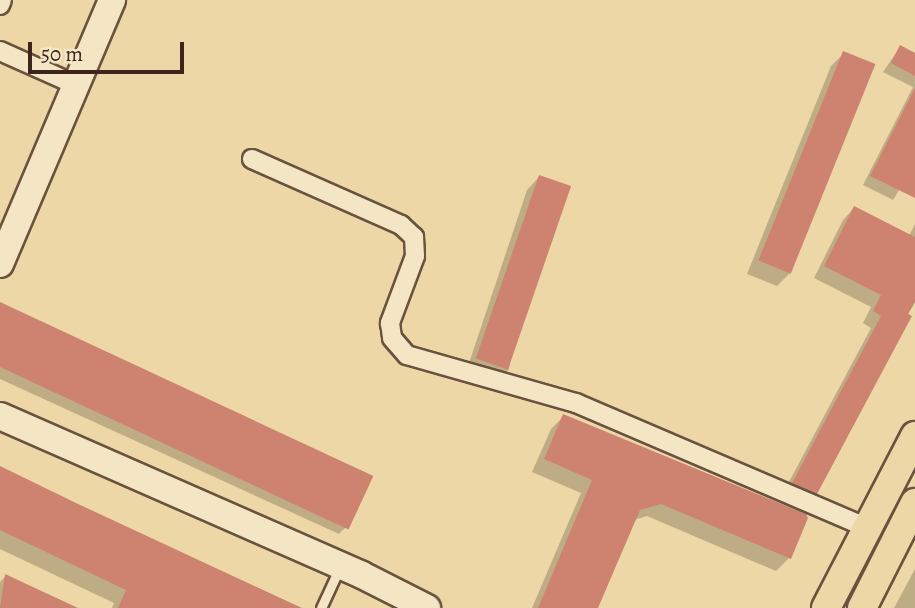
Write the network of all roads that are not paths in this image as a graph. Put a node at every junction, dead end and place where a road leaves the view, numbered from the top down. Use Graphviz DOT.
graph roads {
  1 [pos="2,0"];
  2 [pos="113,0"];
  3 [pos="0,5"];
  4 [pos="0,51"];
  5 [pos="76,85"];
  6 [pos="252,159"];
  7 [pos="0,264"];
  8 [pos="0,416"];
  9 [pos="915,436"];
  10 [pos="915,503"];
  11 [pos="868,528"];
  12 [pos="341,566"];
  13 [pos="321,608"];
  14 [pos="428,608"];
  15 [pos="826,608"];
  16 [pos="862,608"];
  1 -- 3 [label="street"];
  2 -- 5 [label="street"];
  4 -- 5 [label="street"];
  5 -- 7 [label="street"];
  6 -- 11 [label="street"];
  8 -- 12 [label="street"];
  9 -- 11 [label="main road"];
  10 -- 16 [label="main road"];
  11 -- 15 [label="main road"];
  12 -- 13 [label="lane"];
  12 -- 14 [label="street"];
}
